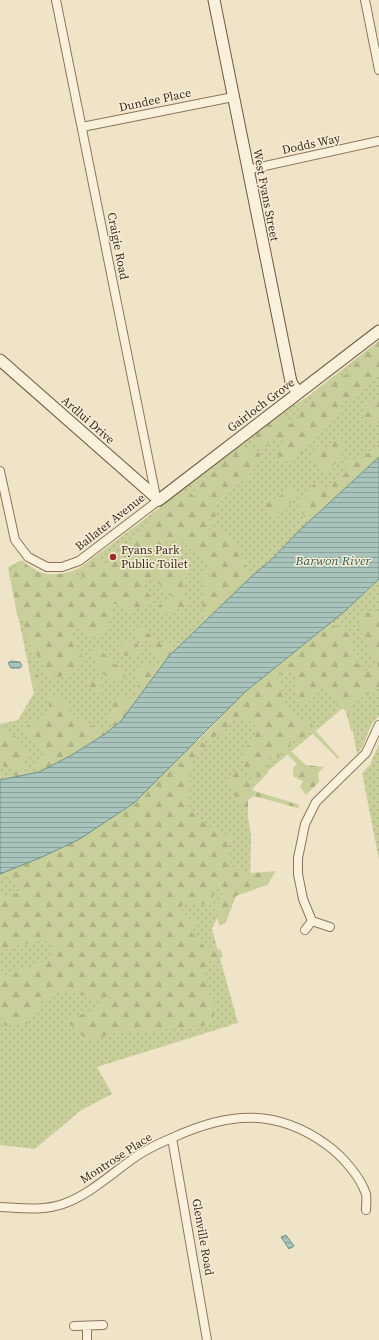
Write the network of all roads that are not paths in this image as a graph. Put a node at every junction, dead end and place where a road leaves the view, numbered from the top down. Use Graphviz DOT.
graph roads {
  1 [pos="56,0"];
  2 [pos="214,0"];
  3 [pos="365,0"];
  4 [pos="379,70"];
  5 [pos="233,97"];
  6 [pos="82,127"];
  7 [pos="379,141"];
  8 [pos="247,170"];
  9 [pos="379,331"];
  10 [pos="0,360"];
  11 [pos="298,393"];
  12 [pos="0,471"];
  13 [pos="158,498"];
  14 [pos="379,725"];
  15 [pos="312,921"];
  16 [pos="330,926"];
  17 [pos="305,930"];
  18 [pos="172,1138"];
  19 [pos="0,1207"];
  20 [pos="366,1210"];
  21 [pos="103,1325"];
  22 [pos="74,1326"];
  23 [pos="87,1326"];
  24 [pos="87,1340"];
  25 [pos="207,1340"];
  1 -- 6 [label="street, Craigie Road"];
  2 -- 5 [label="street, West Fyans Street"];
  3 -- 4 [label="street"];
  5 -- 6 [label="street, Dundee Place"];
  5 -- 8 [label="street, West Fyans Street"];
  6 -- 13 [label="street, Craigie Road"];
  7 -- 8 [label="street, Dodds Way"];
  8 -- 11 [label="street, West Fyans Street"];
  9 -- 11 [label="street, Gairloch Grove"];
  10 -- 13 [label="street, Ardlui Drive"];
  11 -- 13 [label="street, Gairloch Grove"];
  12 -- 13 [label="street, Ballater Avenue"];
  14 -- 15 [label="street"];
  15 -- 16 [label="street"];
  15 -- 17 [label="street"];
  18 -- 19 [label="street, Montrose Place"];
  18 -- 20 [label="street, Montrose Place"];
  18 -- 25 [label="street, Glenville Road"];
  21 -- 23 [label="street"];
  22 -- 23 [label="street"];
  23 -- 24 [label="street"];
}
